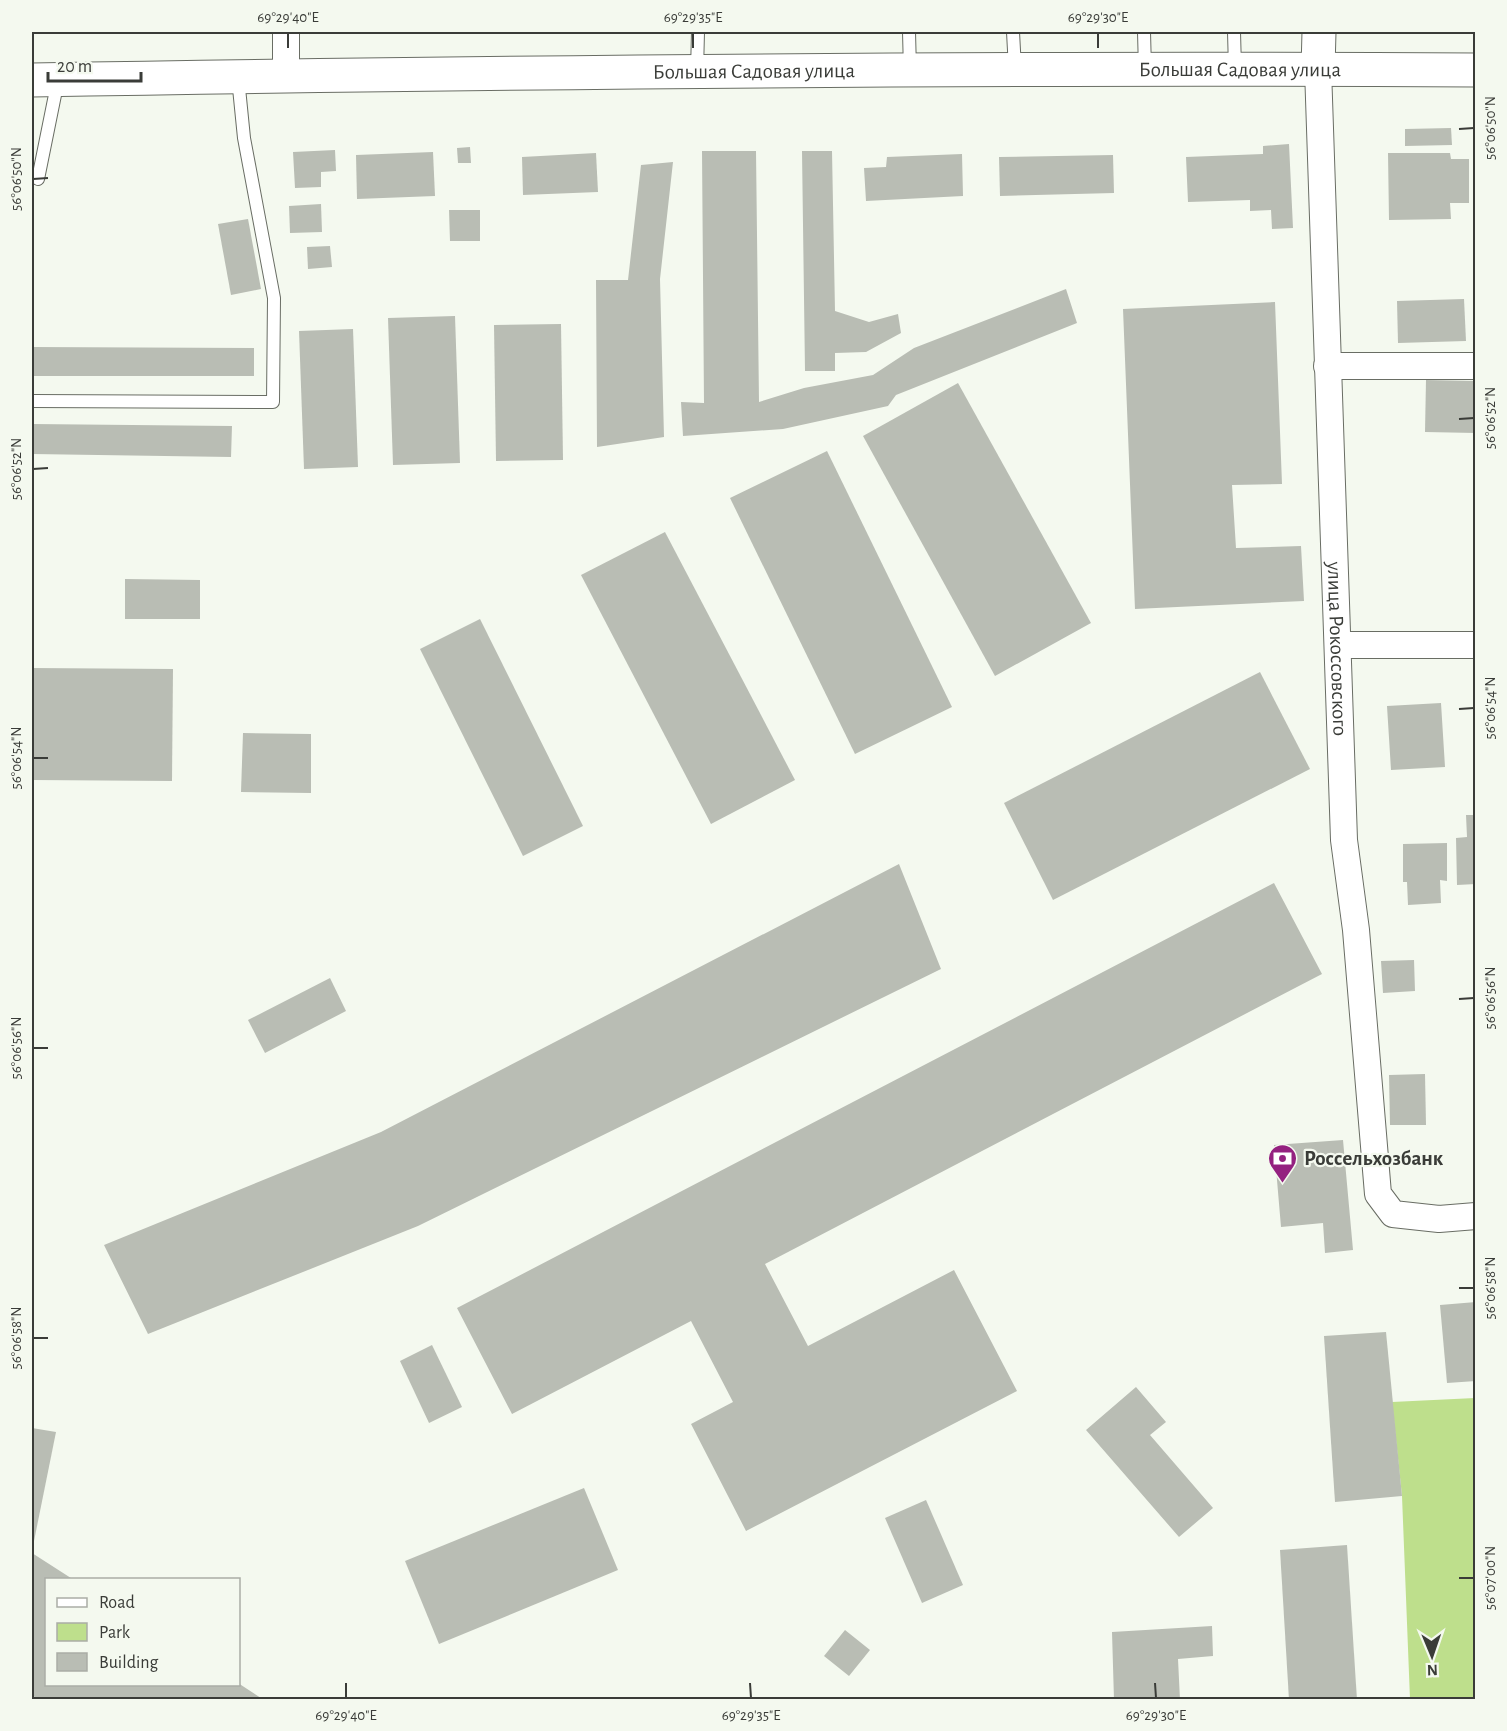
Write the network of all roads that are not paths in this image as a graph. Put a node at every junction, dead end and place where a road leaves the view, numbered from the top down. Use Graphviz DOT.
graph roads {
  1 [pos="286,32"];
  2 [pos="698,32"];
  3 [pos="909,32"];
  4 [pos="1013,32"];
  5 [pos="1144,32"];
  6 [pos="1234,32"];
  7 [pos="1320,32"];
  8 [pos="1145,69"];
  9 [pos="1235,69"];
  10 [pos="1318,69"];
  11 [pos="1015,70"];
  12 [pos="1476,70"];
  13 [pos="910,71"];
  14 [pos="697,73"];
  15 [pos="286,75"];
  16 [pos="237,77"];
  17 [pos="45,79"];
  18 [pos="38,178"];
  19 [pos="1327,366"];
  20 [pos="1476,366"];
  21 [pos="32,401"];
  22 [pos="1339,645"];
  23 [pos="1476,645"];
  24 [pos="1476,1216"];
  1 -- 15 [label="street"];
  2 -- 14 [label="lane"];
  3 -- 13 [label="lane"];
  4 -- 11 [label="lane"];
  5 -- 8 [label="lane"];
  6 -- 9 [label="lane"];
  7 -- 10 [label="street, улица Рокоссовского"];
  8 -- 9 [label="street, Большая Садовая улица"];
  8 -- 11 [label="street, Большая Садовая улица"];
  9 -- 10 [label="street, Большая Садовая улица"];
  10 -- 12 [label="street, Большая Садовая улица"];
  10 -- 19 [label="street, улица Рокоссовского"];
  11 -- 13 [label="street, Большая Садовая улица"];
  13 -- 14 [label="street, Большая Садовая улица"];
  14 -- 15 [label="street, Большая Садовая улица"];
  15 -- 16 [label="street, Большая Садовая улица"];
  16 -- 17 [label="street, Большая Садовая улица"];
  16 -- 21 [label="lane"];
  17 -- 18 [label="lane"];
  19 -- 20 [label="street"];
  19 -- 22 [label="street, улица Рокоссовского"];
  22 -- 23 [label="street"];
  22 -- 24 [label="street, улица Рокоссовского"];
}
